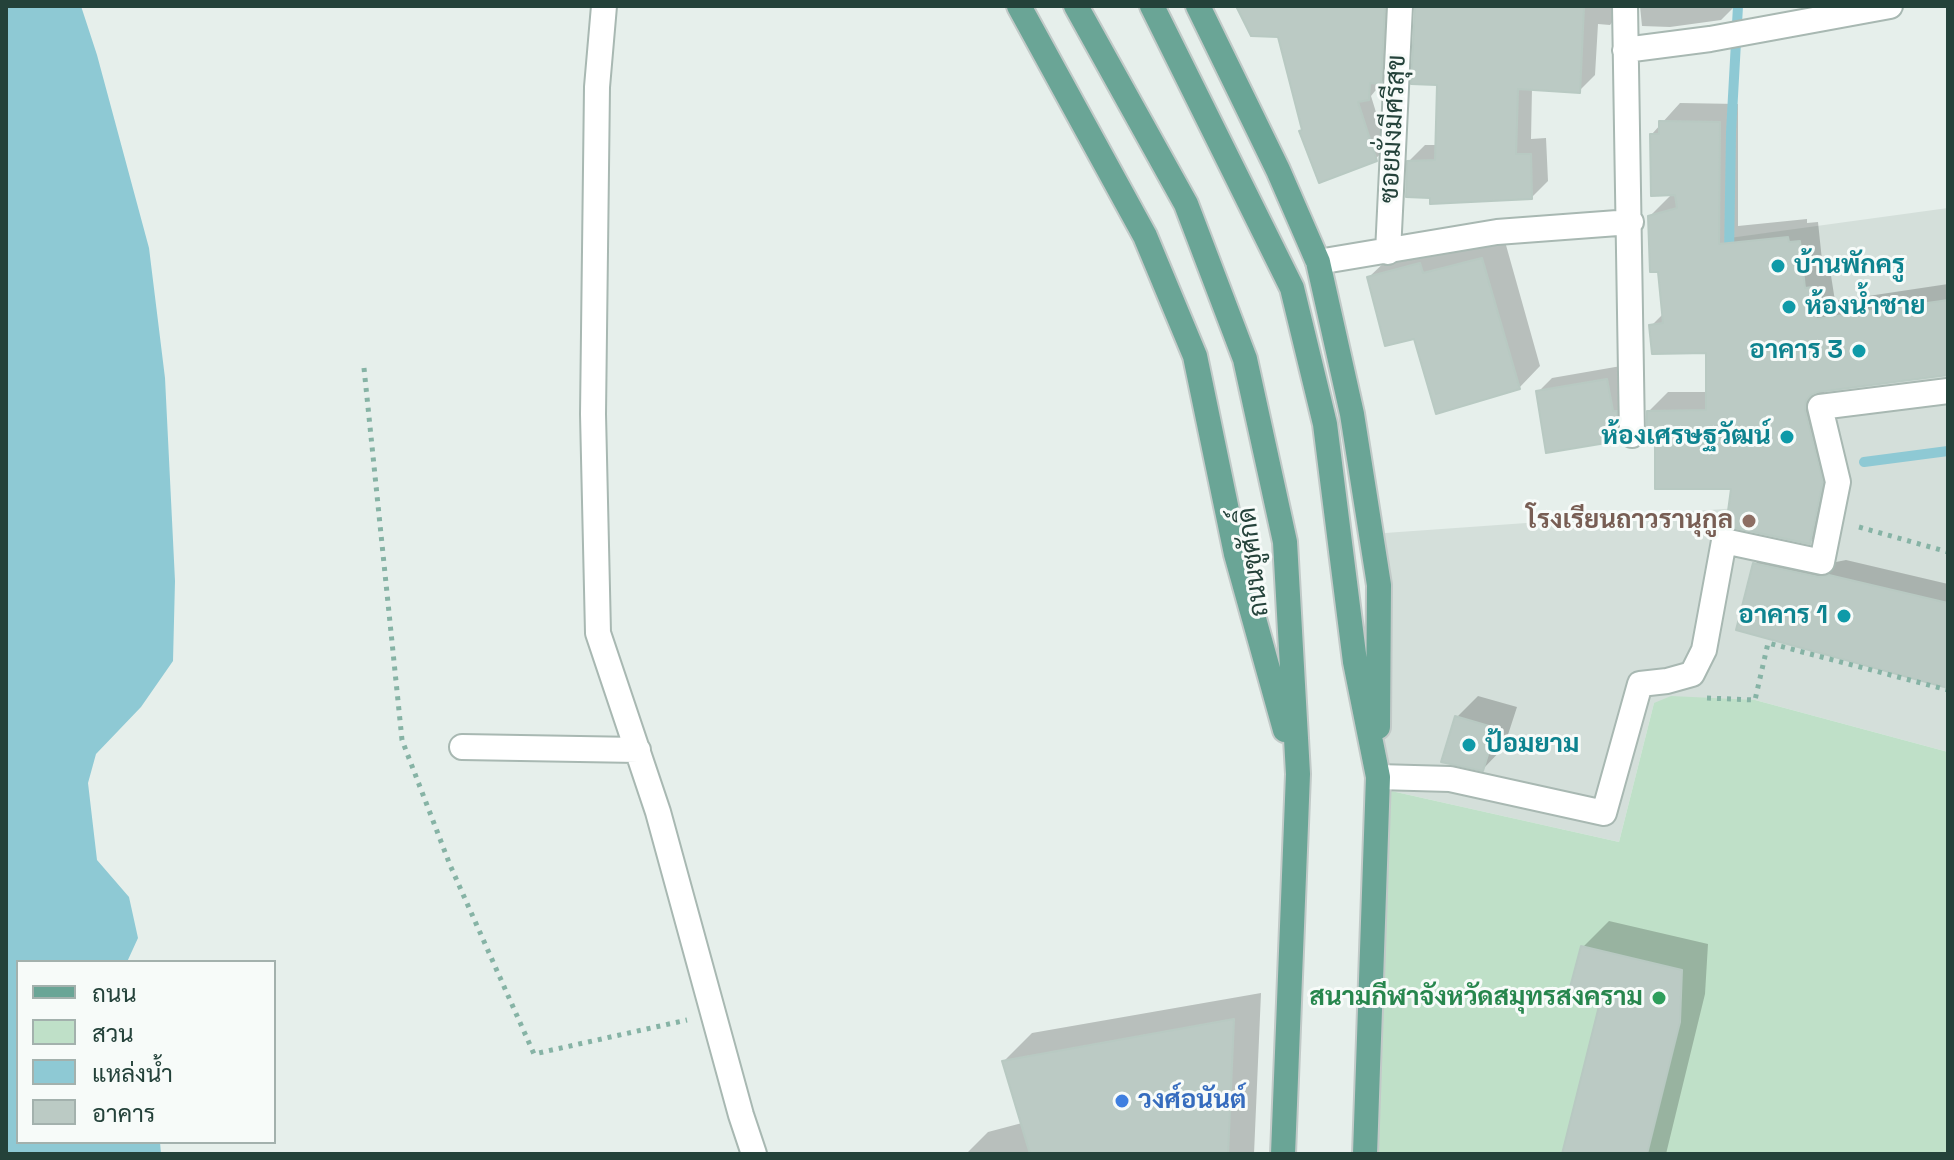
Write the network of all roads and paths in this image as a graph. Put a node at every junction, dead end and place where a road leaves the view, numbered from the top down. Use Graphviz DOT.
graph roads {
  1 [pos="604,6"];
  2 [pos="1019,6"];
  3 [pos="1076,6"];
  4 [pos="1152,6"];
  5 [pos="1198,6"];
  6 [pos="1400,6"];
  7 [pos="1625,6"];
  8 [pos="1890,6"];
  9 [pos="1625,50"];
  10 [pos="1631,222"];
  11 [pos="1388,252"];
  12 [pos="1318,262"];
  13 [pos="364,368"];
  14 [pos="1948,391"];
  15 [pos="1632,435"];
  16 [pos="1831,520"];
  17 [pos="1948,552"];
  18 [pos="1948,690"];
  19 [pos="1699,697"];
  20 [pos="462,747"];
  21 [pos="638,750"];
  22 [pos="1298,774"];
  23 [pos="1378,777"];
  24 [pos="713,1014"];
  25 [pos="754,1154"];
  26 [pos="1283,1154"];
  27 [pos="1365,1154"];
  1 -- 21 [label="street"];
  2 -- 22 [label="main road"];
  3 -- 22 [label="main road, ถนนชูศักดิ์"];
  4 -- 23 [label="main road"];
  5 -- 12 [label="main road"];
  6 -- 11 [label="street, ซอยมั่งมีศรีสุข"];
  7 -- 9 [label="street"];
  8 -- 9 [label="street"];
  9 -- 10 [label="street"];
  10 -- 11 [label="street"];
  10 -- 15 [label="street"];
  11 -- 12 [label="street"];
  12 -- 23 [label="main road"];
  13 -- 24 [label="path"];
  14 -- 16 [label="street"];
  16 -- 17 [label="path"];
  16 -- 23 [label="street"];
  18 -- 19 [label="path"];
  20 -- 21 [label="street"];
  21 -- 24 [label="street"];
  22 -- 26 [label="main road, ถนนชูศักดิ์"];
  23 -- 27 [label="main road"];
  24 -- 25 [label="street"];
}
